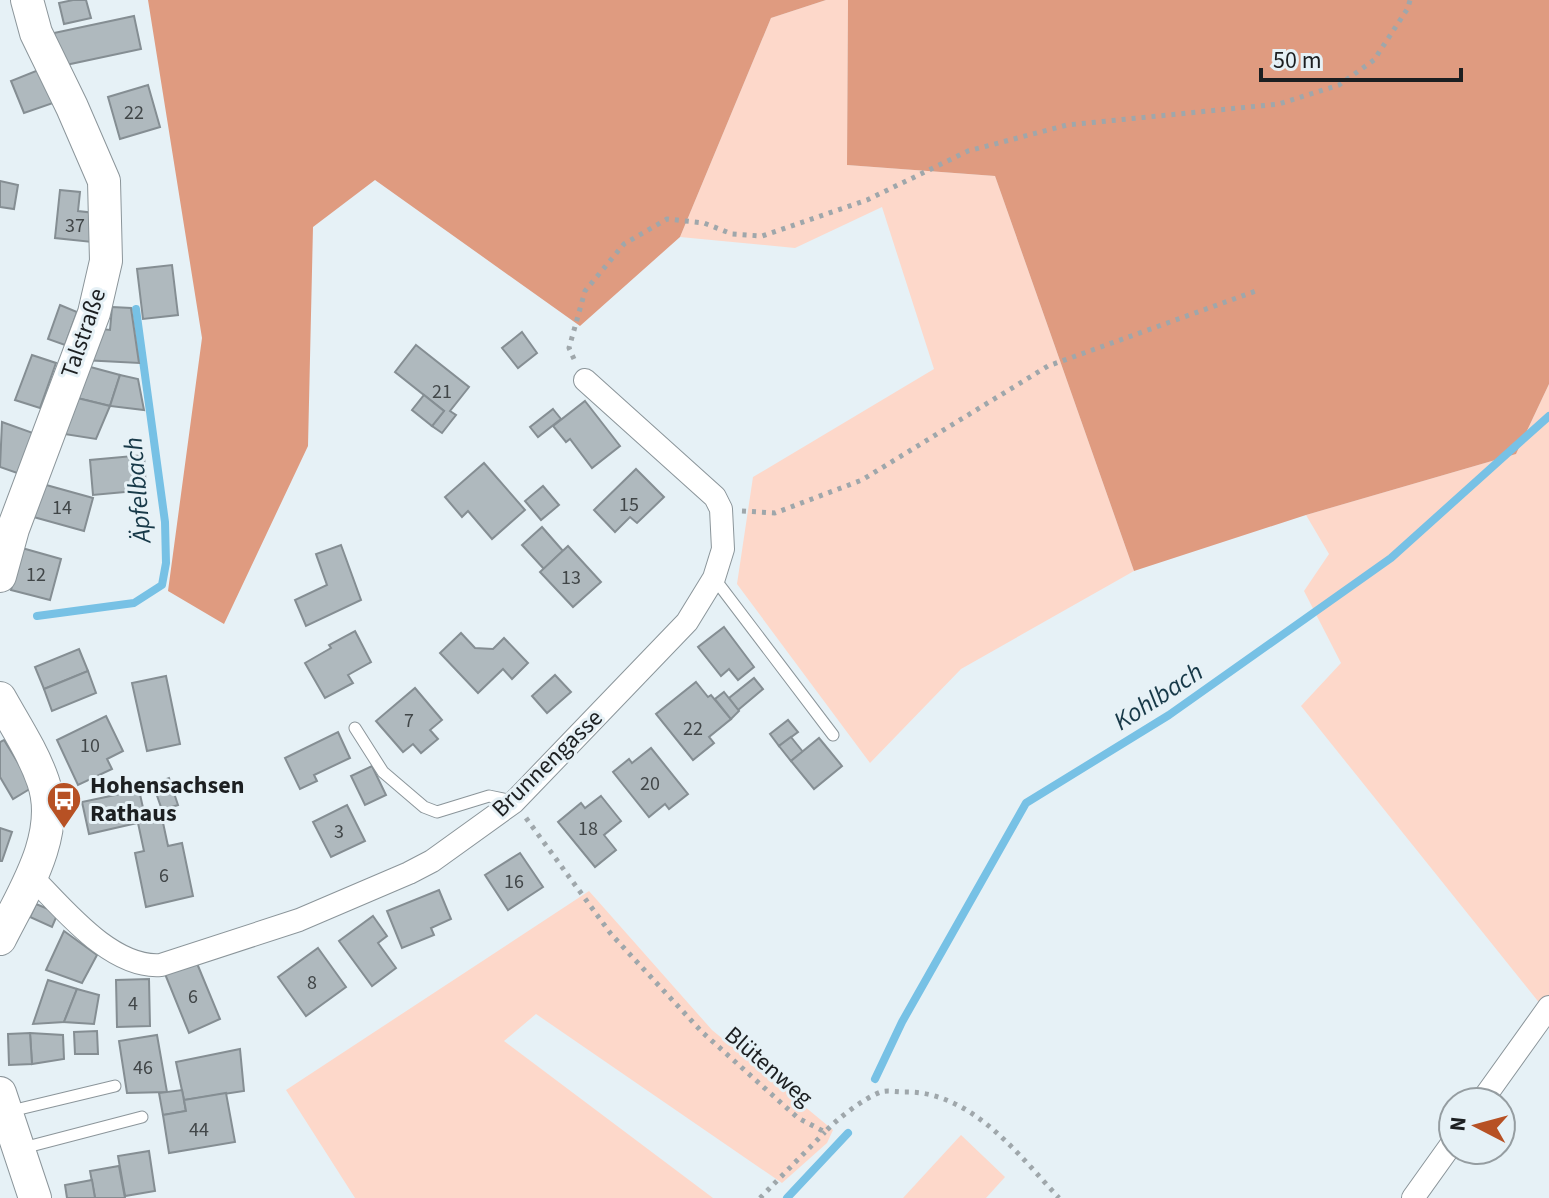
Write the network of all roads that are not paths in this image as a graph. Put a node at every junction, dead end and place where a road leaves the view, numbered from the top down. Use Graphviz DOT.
graph roads {
  1 [pos="27,0"];
  2 [pos="585,380"];
  3 [pos="0,576"];
  4 [pos="714,578"];
  5 [pos="0,698"];
  6 [pos="355,728"];
  7 [pos="833,735"];
  8 [pos="514,802"];
  9 [pos="31,876"];
  10 [pos="0,939"];
  11 [pos="1549,1007"];
  12 [pos="115,1086"];
  13 [pos="1492,1086"];
  14 [pos="3,1103"];
  15 [pos="142,1117"];
  16 [pos="18,1150"];
  17 [pos="1437,1164"];
  18 [pos="35,1198"];
  19 [pos="1413,1198"];
  1 -- 3 [label="street, Talstraße"];
  2 -- 4 [label="street, Brunnengasse"];
  4 -- 7 [label="lane"];
  4 -- 8 [label="street, Brunnengasse"];
  5 -- 9 [label="street"];
  6 -- 8 [label="lane"];
  8 -- 9 [label="street, Brunnengasse"];
  9 -- 10 [label="street"];
  11 -- 13 [label="street"];
  12 -- 14 [label="lane"];
  14 -- 16 [label="street"];
  15 -- 16 [label="lane"];
  16 -- 18 [label="street"];
  17 -- 19 [label="street"];
}
